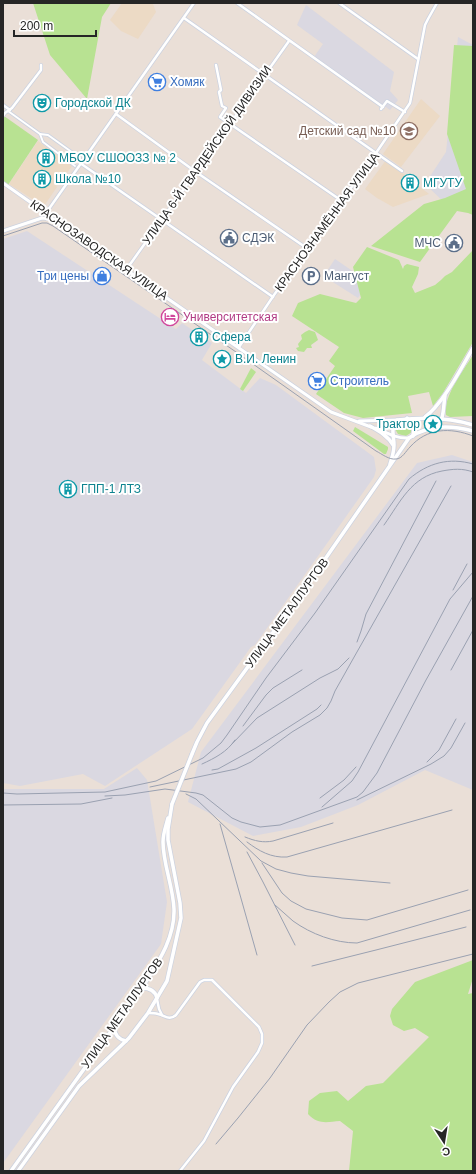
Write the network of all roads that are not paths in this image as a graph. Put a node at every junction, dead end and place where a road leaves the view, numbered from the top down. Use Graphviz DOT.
graph roads {
  1 [pos="194,3"];
  2 [pos="237,3"];
  3 [pos="339,3"];
  4 [pos="437,3"];
  5 [pos="184,18"];
  6 [pos="289,41"];
  7 [pos="418,59"];
  8 [pos="41,65"];
  9 [pos="216,65"];
  10 [pos="264,75"];
  11 [pos="3,105"];
  12 [pos="6,112"];
  13 [pos="405,112"];
  14 [pos="116,114"];
  15 [pos="229,124"];
  16 [pos="40,134"];
  17 [pos="376,153"];
  18 [pos="80,158"];
  19 [pos="80,164"];
  20 [pos="75,166"];
  21 [pos="196,172"];
  22 [pos="402,172"];
  23 [pos="3,183"];
  24 [pos="342,201"];
  25 [pos="41,210"];
  26 [pos="46,214"];
  27 [pos="42,218"];
  28 [pos="53,219"];
  29 [pos="162,220"];
  30 [pos="3,231"];
  31 [pos="308,249"];
  32 [pos="126,270"];
  33 [pos="273,297"];
  34 [pos="239,348"];
  35 [pos="473,348"];
  36 [pos="445,395"];
  37 [pos="407,418"];
  38 [pos="424,418"];
  39 [pos="442,419"];
  40 [pos="397,420"];
  41 [pos="356,421"];
  42 [pos="370,426"];
  43 [pos="473,426"];
  44 [pos="432,428"];
  45 [pos="473,431"];
  46 [pos="393,436"];
  47 [pos="411,437"];
  48 [pos="394,449"];
  49 [pos="385,474"];
  50 [pos="172,804"];
  51 [pos="142,988"];
  52 [pos="157,998"];
  53 [pos="148,1013"];
  54 [pos="162,1015"];
  55 [pos="114,1027"];
  56 [pos="126,1041"];
  57 [pos="11,1171"];
  58 [pos="18,1171"];
  59 [pos="180,1171"];
  1 -- 5 [label="street"];
  2 -- 6 [label="street"];
  3 -- 7 [label="street"];
  4 -- 7 [label="street, КРАСНОЗНАМЁННАЯ УЛИЦА"];
  5 -- 10 [label="street"];
  5 -- 14 [label="street"];
  6 -- 10 [label="street, УЛИЦА 6-Й ГВАРДЕЙСКОЙ ДИВИЗИИ"];
  6 -- 13 [label="street"];
  7 -- 13 [label="street, КРАСНОЗНАМЁННАЯ УЛИЦА"];
  8 -- 12 [label="street"];
  9 -- 15 [label="street"];
  10 -- 15 [label="street, УЛИЦА 6-Й ГВАРДЕЙСКОЙ ДИВИЗИИ"];
  10 -- 17 [label="street"];
  11 -- 12 [label="street"];
  12 -- 16 [label="street"];
  13 -- 17 [label="street, КРАСНОЗНАМЁННАЯ УЛИЦА"];
  14 -- 19 [label="street"];
  14 -- 21 [label="street"];
  15 -- 21 [label="street, УЛИЦА 6-Й ГВАРДЕЙСКОЙ ДИВИЗИИ"];
  15 -- 24 [label="street"];
  16 -- 18 [label="street"];
  16 -- 20 [label="street"];
  17 -- 22 [label="street"];
  17 -- 24 [label="street, КРАСНОЗНАМЁННАЯ УЛИЦА"];
  19 -- 26 [label="street"];
  19 -- 29 [label="street"];
  21 -- 29 [label="street, УЛИЦА 6-Й ГВАРДЕЙСКОЙ ДИВИЗИИ"];
  21 -- 31 [label="street"];
  23 -- 25 [label="street, КРАСНОЗАВОДСКАЯ УЛИЦА"];
  24 -- 31 [label="street, КРАСНОЗНАМЁННАЯ УЛИЦА"];
  25 -- 26 [label="street, КРАСНОЗАВОДСКАЯ УЛИЦА"];
  25 -- 27 [label="street"];
  26 -- 28 [label="street, КРАСНОЗАВОДСКАЯ УЛИЦА"];
  27 -- 28 [label="street"];
  27 -- 30 [label="street"];
  28 -- 32 [label="street, КРАСНОЗАВОДСКАЯ УЛИЦА"];
  29 -- 32 [label="street, УЛИЦА 6-Й ГВАРДЕЙСКОЙ ДИВИЗИИ"];
  29 -- 33 [label="street"];
  31 -- 33 [label="street, КРАСНОЗНАМЁННАЯ УЛИЦА"];
  32 -- 34 [label="street, КРАСНОЗАВОДСКАЯ УЛИЦА"];
  33 -- 34 [label="street, КРАСНОЗНАМЁННАЯ УЛИЦА"];
  34 -- 41 [label="street, КРАСНОЗАВОДСКАЯ УЛИЦА"];
  35 -- 36 [label="main road"];
  36 -- 38 [label="main road"];
  36 -- 39 [label="main road"];
  37 -- 38 [label="main road"];
  37 -- 40 [label="main road"];
  37 -- 47 [label="main road"];
  38 -- 39 [label="main road"];
  39 -- 43 [label="main road"];
  39 -- 44 [label="main road"];
  40 -- 41 [label="street"];
  40 -- 46 [label="main road"];
  41 -- 42 [label="street, КРАСНОЗАВОДСКАЯ УЛИЦА"];
  42 -- 46 [label="street, КРАСНОЗАВОДСКАЯ УЛИЦА"];
  42 -- 48 [label="main road"];
  44 -- 45 [label="main road"];
  44 -- 47 [label="main road"];
  46 -- 47 [label="street"];
  46 -- 48 [label="main road"];
  47 -- 49 [label="main road"];
  48 -- 49 [label="main road"];
  49 -- 50 [label="main road, УЛИЦА МЕТАЛЛУРГОВ, bridge"];
  50 -- 51 [label="main road, УЛИЦА МЕТАЛЛУРГОВ"];
  50 -- 52 [label="main road, УЛИЦА МЕТАЛЛУРГОВ"];
  51 -- 52 [label="main road"];
  51 -- 55 [label="main road, УЛИЦА МЕТАЛЛУРГОВ"];
  52 -- 53 [label="main road, УЛИЦА МЕТАЛЛУРГОВ"];
  52 -- 54 [label="street"];
  53 -- 54 [label="street"];
  53 -- 56 [label="main road, УЛИЦА МЕТАЛЛУРГОВ"];
  54 -- 59 [label="street"];
  55 -- 56 [label="main road"];
  55 -- 57 [label="main road, УЛИЦА МЕТАЛЛУРГОВ"];
  56 -- 58 [label="main road, УЛИЦА МЕТАЛЛУРГОВ"];
}
